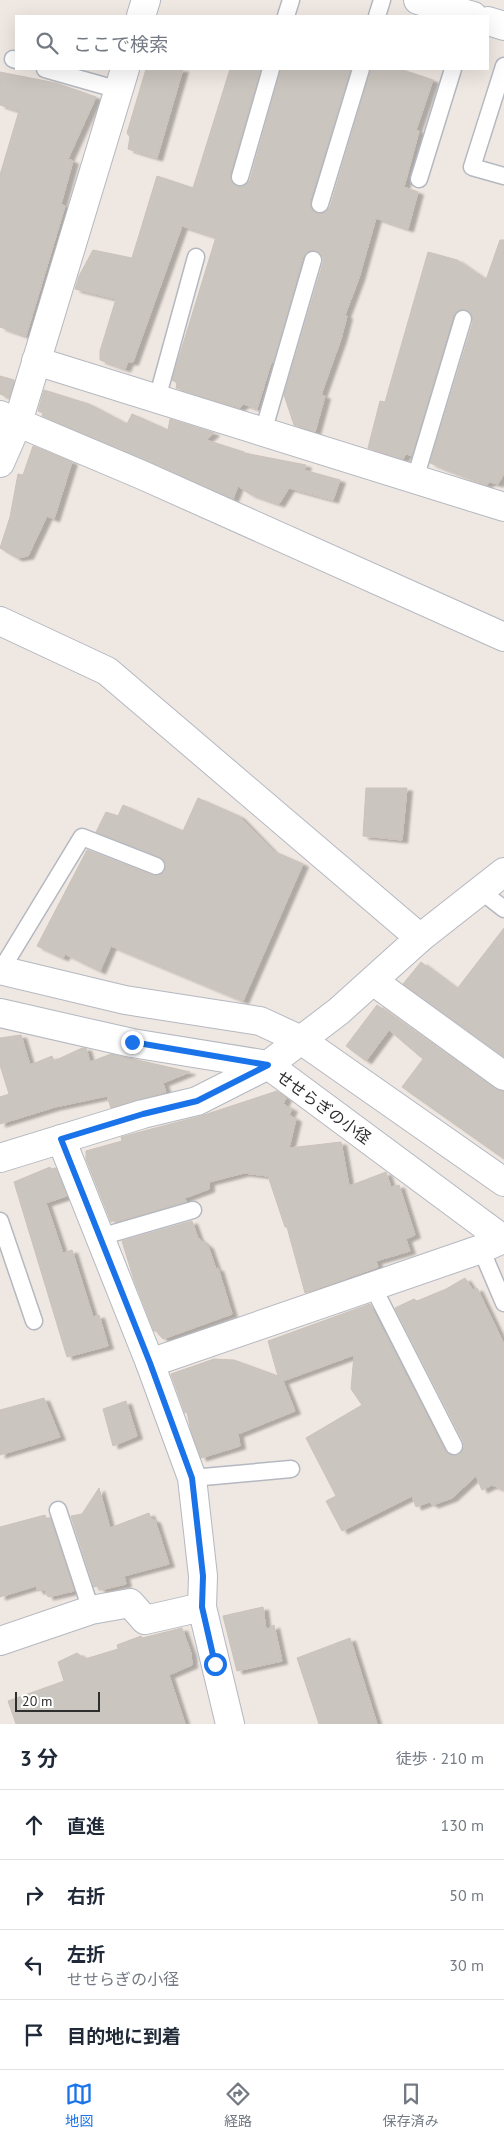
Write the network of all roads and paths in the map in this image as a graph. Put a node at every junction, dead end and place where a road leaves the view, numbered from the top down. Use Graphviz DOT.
graph roads {
  1 [pos="146,0"];
  2 [pos="291,0"];
  3 [pos="382,0"];
  4 [pos="418,0"];
  5 [pos="141,15"];
  6 [pos="286,15"];
  7 [pos="377,15"];
  8 [pos="468,15"];
  9 [pos="489,21"];
  10 [pos="504,26"];
  11 [pos="504,66"];
  12 [pos="52,70"];
  13 [pos="271,70"];
  14 [pos="361,70"];
  15 [pos="453,70"];
  16 [pos="122,80"];
  17 [pos="504,176"];
  18 [pos="240,177"];
  19 [pos="419,179"];
  20 [pos="320,204"];
  21 [pos="196,257"];
  22 [pos="313,260"];
  23 [pos="463,319"];
  24 [pos="36,362"];
  25 [pos="157,399"];
  26 [pos="9,419"];
  27 [pos="263,432"];
  28 [pos="0,463"];
  29 [pos="415,479"];
  30 [pos="504,507"];
  31 [pos="0,621"];
  32 [pos="504,637"];
  33 [pos="156,866"];
  34 [pos="504,872"];
  35 [pos="481,891"];
  36 [pos="504,909"];
  37 [pos="420,938"];
  38 [pos="0,970"];
  39 [pos="373,981"];
  40 [pos="0,1013"];
  41 [pos="285,1053"];
  42 [pos="504,1076"];
  43 [pos="61,1139"];
  44 [pos="0,1158"];
  45 [pos="504,1182"];
  46 [pos="193,1210"];
  47 [pos="0,1221"];
  48 [pos="100,1237"];
  49 [pos="496,1243"];
  50 [pos="372,1285"];
  51 [pos="504,1303"];
  52 [pos="34,1321"];
  53 [pos="150,1363"];
  54 [pos="454,1446"];
  55 [pos="291,1469"];
  56 [pos="192,1478"];
  57 [pos="58,1510"];
  58 [pos="202,1607"];
  59 [pos="91,1610"];
  60 [pos="0,1641"];
  61 [pos="230,1724"];
  1 -- 5 [label="street"];
  2 -- 6 [label="lane"];
  3 -- 7 [label="lane"];
  4 -- 8 [label="street"];
  9 -- 10 [label="street"];
  11 -- 17 [label="lane"];
  12 -- 16 [label="lane"];
  13 -- 18 [label="lane"];
  14 -- 20 [label="lane"];
  15 -- 19 [label="lane"];
  16 -- 24 [label="street"];
  21 -- 25 [label="lane"];
  22 -- 27 [label="lane"];
  23 -- 29 [label="lane"];
  24 -- 25 [label="street"];
  24 -- 26 [label="street"];
  25 -- 27 [label="street"];
  26 -- 28 [label="street"];
  26 -- 32 [label="street"];
  27 -- 29 [label="street"];
  29 -- 30 [label="street"];
  31 -- 37 [label="street"];
  33 -- 38 [label="lane"];
  34 -- 35 [label="street"];
  35 -- 36 [label="lane"];
  35 -- 37 [label="street"];
  37 -- 39 [label="street"];
  38 -- 41 [label="street"];
  39 -- 41 [label="street"];
  39 -- 42 [label="street"];
  40 -- 41 [label="street, せせらぎの小径"];
  41 -- 43 [label="street"];
  41 -- 45 [label="street"];
  41 -- 49 [label="street, せせらぎの小径"];
  43 -- 44 [label="street"];
  43 -- 48 [label="street"];
  46 -- 48 [label="lane"];
  47 -- 52 [label="lane"];
  48 -- 53 [label="street"];
  49 -- 50 [label="street"];
  49 -- 51 [label="lane"];
  50 -- 53 [label="street"];
  50 -- 54 [label="lane"];
  53 -- 56 [label="street"];
  55 -- 56 [label="lane"];
  56 -- 58 [label="street"];
  57 -- 59 [label="lane"];
  58 -- 59 [label="street"];
  58 -- 61 [label="street"];
  59 -- 60 [label="street"];
}
